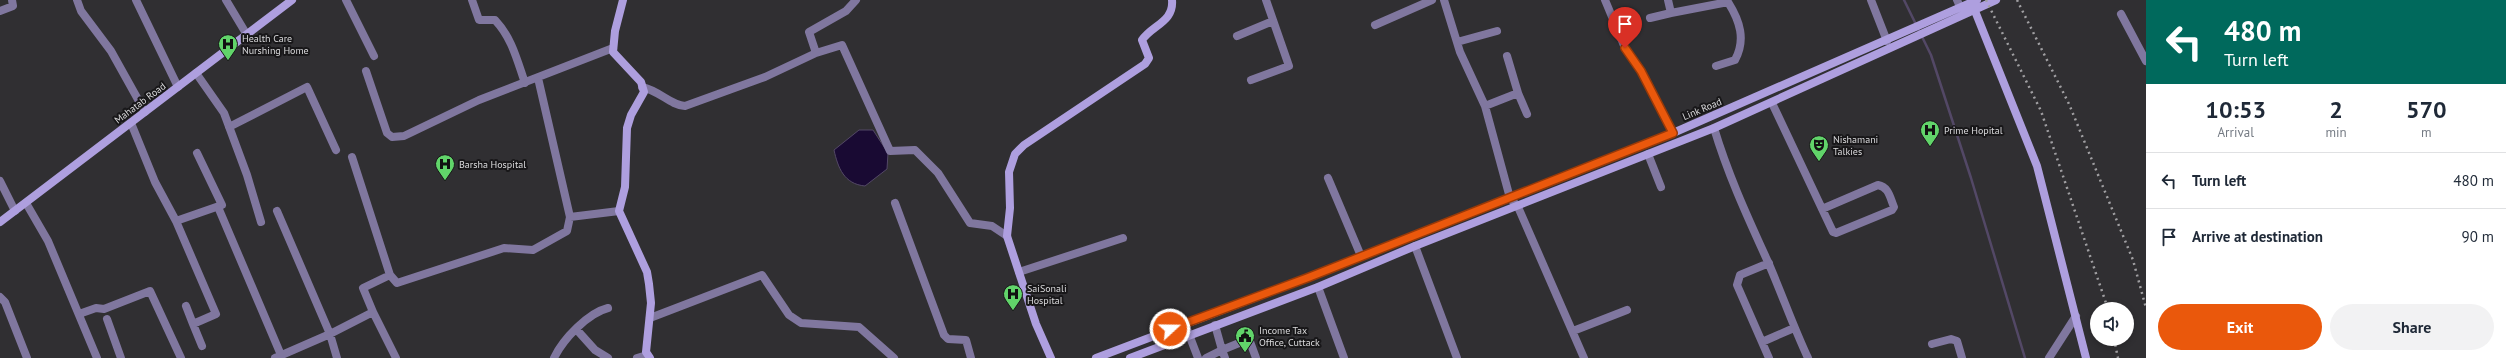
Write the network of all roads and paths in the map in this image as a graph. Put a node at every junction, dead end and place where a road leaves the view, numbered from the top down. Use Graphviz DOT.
graph roads {
  1 [pos="12,0"];
  2 [pos="76,0"];
  3 [pos="136,0"];
  4 [pos="226,0"];
  5 [pos="292,0"];
  6 [pos="346,0"];
  7 [pos="472,0"];
  8 [pos="623,0"];
  9 [pos="856,0"];
  10 [pos="1172,0"];
  11 [pos="1266,0"];
  12 [pos="1432,0"];
  13 [pos="1444,0"];
  14 [pos="1605,0"];
  15 [pos="1668,0"];
  16 [pos="1871,0"];
  17 [pos="1957,0"];
  18 [pos="1977,0"];
  19 [pos="1996,0"];
  20 [pos="1961,8"];
  21 [pos="0,11"];
  22 [pos="1975,11"];
  23 [pos="1671,14"];
  24 [pos="2121,14"];
  25 [pos="1650,18"];
  26 [pos="1274,21"];
  27 [pos="1375,25"];
  28 [pos="1497,30"];
  29 [pos="247,35"];
  30 [pos="1237,36"];
  31 [pos="1887,41"];
  32 [pos="1457,42"];
  33 [pos="613,48"];
  34 [pos="816,53"];
  35 [pos="374,56"];
  36 [pos="1507,56"];
  37 [pos="2146,61"];
  38 [pos="1716,66"];
  39 [pos="366,71"];
  40 [pos="196,74"];
  41 [pos="538,78"];
  42 [pos="1251,80"];
  43 [pos="525,83"];
  44 [pos="178,87"];
  45 [pos="642,87"];
  46 [pos="1518,93"];
  47 [pos="1772,103"];
  48 [pos="1485,106"];
  49 [pos="145,112"];
  50 [pos="1527,114"];
  51 [pos="131,123"];
  52 [pos="229,127"];
  53 [pos="1714,128"];
  54 [pos="1673,133"];
  55 [pos="336,150"];
  56 [pos="197,153"];
  57 [pos="1648,154"];
  58 [pos="352,157"];
  59 [pos="1328,178"];
  60 [pos="0,180"];
  61 [pos="1661,187"];
  62 [pos="1510,198"];
  63 [pos="26,203"];
  64 [pos="895,204"];
  65 [pos="218,207"];
  66 [pos="1518,207"];
  67 [pos="1822,209"];
  68 [pos="276,210"];
  69 [pos="15,211"];
  70 [pos="619,211"];
  71 [pos="570,217"];
  72 [pos="176,221"];
  73 [pos="0,222"];
  74 [pos="261,222"];
  75 [pos="1007,236"];
  76 [pos="1122,238"];
  77 [pos="1415,246"];
  78 [pos="1361,256"];
  79 [pos="1769,263"];
  80 [pos="1019,272"];
  81 [pos="390,275"];
  82 [pos="1318,287"];
  83 [pos="0,297"];
  84 [pos="186,306"];
  85 [pos="608,308"];
  86 [pos="1627,310"];
  87 [pos="373,312"];
  88 [pos="79,314"];
  89 [pos="2076,316"];
  90 [pos="650,318"];
  91 [pos="107,320"];
  92 [pos="193,324"];
  93 [pos="1185,324"];
  94 [pos="1214,325"];
  95 [pos="1794,328"];
  96 [pos="577,330"];
  97 [pos="1572,332"];
  98 [pos="330,334"];
  99 [pos="1189,335"];
  100 [pos="1762,342"];
  101 [pos="1932,344"];
  102 [pos="202,346"];
  103 [pos="1224,354"];
  104 [pos="278,357"];
  105 [pos="649,357"];
  106 [pos="27,358"];
  107 [pos="97,358"];
  108 [pos="121,358"];
  109 [pos="181,358"];
  110 [pos="337,358"];
  111 [pos="396,358"];
  112 [pos="554,358"];
  113 [pos="608,358"];
  114 [pos="637,358"];
  115 [pos="894,358"];
  116 [pos="971,358"];
  117 [pos="1051,358"];
  118 [pos="1096,358"];
  119 [pos="1130,358"];
  120 [pos="1198,358"];
  121 [pos="1206,358"];
  122 [pos="1256,358"];
  123 [pos="1344,358"];
  124 [pos="1457,358"];
  125 [pos="1584,358"];
  126 [pos="1769,358"];
  127 [pos="1808,358"];
  128 [pos="1962,358"];
  129 [pos="2049,358"];
  130 [pos="2086,358"];
  1 -- 21 [label="street"];
  2 -- 49 [label="street"];
  3 -- 44 [label="street"];
  4 -- 29 [label="street"];
  5 -- 29 [label="main road, Mahatab Road"];
  6 -- 35 [label="street"];
  7 -- 43 [label="street"];
  8 -- 33 [label="main road"];
  9 -- 34 [label="street"];
  10 -- 75 [label="main road"];
  11 -- 26 [label="street"];
  12 -- 27 [label="street"];
  13 -- 32 [label="street"];
  14 -- 54 [label="street"];
  15 -- 23 [label="street"];
  16 -- 31 [label="street"];
  17 -- 20 [label="street"];
  18 -- 20 [label="main road, Link Road"];
  19 -- 22 [label="main road"];
  20 -- 31 [label="main road, Link Road"];
  22 -- 47 [label="main road"];
  22 -- 89 [label="main road"];
  23 -- 25 [label="street"];
  23 -- 38 [label="street"];
  24 -- 37 [label="street"];
  26 -- 30 [label="street"];
  26 -- 42 [label="street"];
  28 -- 32 [label="street"];
  29 -- 40 [label="main road, Mahatab Road"];
  31 -- 54 [label="main road, Link Road"];
  32 -- 48 [label="street"];
  33 -- 41 [label="street"];
  33 -- 45 [label="main road"];
  34 -- 45 [label="street"];
  34 -- 75 [label="street"];
  36 -- 46 [label="street"];
  39 -- 43 [label="street"];
  40 -- 44 [label="main road, Mahatab Road"];
  40 -- 52 [label="street"];
  41 -- 43 [label="street"];
  41 -- 71 [label="street"];
  44 -- 49 [label="main road, Mahatab Road"];
  45 -- 70 [label="main road"];
  46 -- 48 [label="street"];
  46 -- 50 [label="street"];
  47 -- 53 [label="main road"];
  47 -- 67 [label="street"];
  48 -- 62 [label="street"];
  49 -- 51 [label="main road, Mahatab Road"];
  51 -- 63 [label="main road, Mahatab Road"];
  51 -- 72 [label="street"];
  52 -- 55 [label="street"];
  52 -- 74 [label="street"];
  53 -- 57 [label="main road"];
  53 -- 79 [label="street"];
  54 -- 62 [label="main road, Link Road"];
  56 -- 65 [label="street"];
  57 -- 61 [label="street"];
  57 -- 66 [label="main road"];
  58 -- 81 [label="street"];
  59 -- 78 [label="street"];
  60 -- 69 [label="street"];
  62 -- 66 [label="street"];
  62 -- 78 [label="main road, Link Road"];
  63 -- 69 [label="main road, Mahatab Road"];
  63 -- 88 [label="street"];
  64 -- 116 [label="street"];
  65 -- 72 [label="street"];
  65 -- 104 [label="street"];
  66 -- 77 [label="main road"];
  66 -- 97 [label="street"];
  67 -- 67 [label="street"];
  68 -- 98 [label="street"];
  69 -- 73 [label="main road, Mahatab Road"];
  70 -- 71 [label="street"];
  70 -- 90 [label="main road"];
  71 -- 81 [label="street"];
  72 -- 92 [label="street"];
  75 -- 80 [label="main road"];
  76 -- 80 [label="street"];
  77 -- 82 [label="main road"];
  77 -- 124 [label="street"];
  78 -- 93 [label="main road, Link Road"];
  79 -- 95 [label="street"];
  79 -- 100 [label="street"];
  80 -- 117 [label="main road"];
  81 -- 87 [label="street"];
  82 -- 94 [label="main road"];
  82 -- 123 [label="street"];
  83 -- 106 [label="street"];
  84 -- 92 [label="street"];
  85 -- 96 [label="street"];
  86 -- 97 [label="street"];
  87 -- 98 [label="street"];
  87 -- 111 [label="street"];
  88 -- 107 [label="street"];
  88 -- 109 [label="street"];
  89 -- 129 [label="street"];
  89 -- 130 [label="main road"];
  90 -- 105 [label="main road"];
  90 -- 115 [label="street"];
  91 -- 108 [label="street"];
  92 -- 102 [label="street"];
  93 -- 99 [label="street"];
  93 -- 118 [label="main road, Link Road"];
  94 -- 99 [label="main road"];
  94 -- 103 [label="street"];
  95 -- 100 [label="street"];
  95 -- 127 [label="street"];
  96 -- 112 [label="street"];
  96 -- 113 [label="street"];
  97 -- 125 [label="street"];
  98 -- 104 [label="street"];
  98 -- 110 [label="street"];
  99 -- 119 [label="main road"];
  99 -- 120 [label="street"];
  100 -- 126 [label="street"];
  101 -- 128 [label="street"];
  103 -- 121 [label="street"];
  103 -- 122 [label="street"];
  105 -- 114 [label="street"];
}
